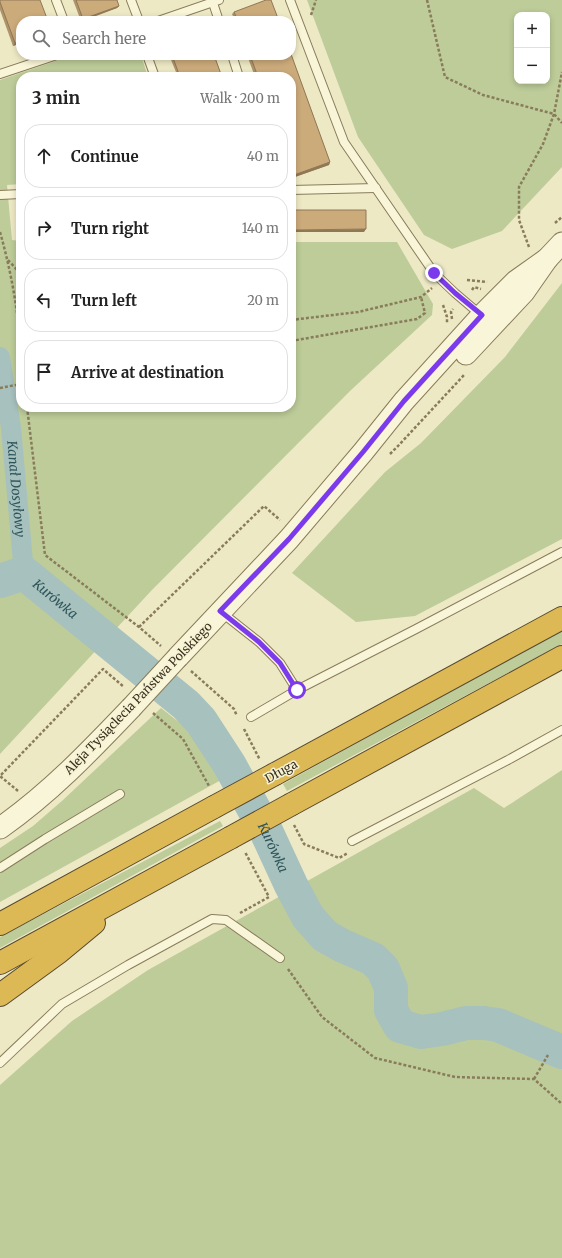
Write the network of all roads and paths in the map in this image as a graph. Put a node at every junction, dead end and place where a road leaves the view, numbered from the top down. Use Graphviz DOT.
graph roads {
  1 [pos="56,0"];
  2 [pos="131,0"];
  3 [pos="290,0"];
  4 [pos="427,0"];
  5 [pos="215,1"];
  6 [pos="62,16"];
  7 [pos="136,16"];
  8 [pos="172,16"];
  9 [pos="219,16"];
  10 [pos="42,60"];
  11 [pos="149,60"];
  12 [pos="234,60"];
  13 [pos="0,64"];
  14 [pos="153,72"];
  15 [pos="237,72"];
  16 [pos="562,72"];
  17 [pos="2,73"];
  18 [pos="554,114"];
  19 [pos="562,122"];
  20 [pos="376,188"];
  21 [pos="296,190"];
  22 [pos="16,194"];
  23 [pos="0,195"];
  24 [pos="0,232"];
  25 [pos="562,243"];
  26 [pos="529,248"];
  27 [pos="8,260"];
  28 [pos="16,269"];
  29 [pos="442,281"];
  30 [pos="421,297"];
  31 [pos="16,306"];
  32 [pos="296,319"];
  33 [pos="488,320"];
  34 [pos="296,340"];
  35 [pos="16,385"];
  36 [pos="0,388"];
  37 [pos="28,412"];
  38 [pos="280,520"];
  39 [pos="562,552"];
  40 [pos="220,611"];
  41 [pos="562,618"];
  42 [pos="562,657"];
  43 [pos="103,669"];
  44 [pos="297,690"];
  45 [pos="234,709"];
  46 [pos="238,716"];
  47 [pos="251,717"];
  48 [pos="241,723"];
  49 [pos="562,730"];
  50 [pos="269,770"];
  51 [pos="18,792"];
  52 [pos="120,794"];
  53 [pos="292,813"];
  54 [pos="0,828"];
  55 [pos="352,841"];
  56 [pos="353,851"];
  57 [pos="0,868"];
  58 [pos="132,891"];
  59 [pos="0,924"];
  60 [pos="280,958"];
  61 [pos="0,963"];
  62 [pos="0,995"];
  63 [pos="548,1055"];
  64 [pos="0,1063"];
  65 [pos="534,1079"];
  66 [pos="562,1104"];
  1 -- 6 [label="lane"];
  2 -- 7 [label="lane"];
  3 -- 20 [label="lane"];
  4 -- 18 [label="path"];
  5 -- 8 [label="lane"];
  5 -- 9 [label="lane"];
  10 -- 17 [label="lane"];
  11 -- 14 [label="lane"];
  12 -- 15 [label="lane"];
  13 -- 17 [label="lane"];
  16 -- 18 [label="path"];
  18 -- 19 [label="path"];
  18 -- 26 [label="path"];
  20 -- 21 [label="lane"];
  20 -- 29 [label="lane"];
  22 -- 23 [label="lane"];
  24 -- 27 [label="path"];
  25 -- 33 [label="street, Aleja Tysiąclecia Państwa Polskiego"];
  27 -- 28 [label="path"];
  27 -- 31 [label="path"];
  29 -- 30 [label="path"];
  29 -- 33 [label="lane"];
  30 -- 32 [label="path"];
  30 -- 34 [label="path"];
  33 -- 40 [label="street, Aleja Tysiąclecia Państwa Polskiego"];
  35 -- 36 [label="path"];
  37 -- 38 [label="path"];
  39 -- 44 [label="lane"];
  40 -- 44 [label="lane"];
  40 -- 54 [label="street, Aleja Tysiąclecia Państwa Polskiego, bridge"];
  41 -- 50 [label="highway, Długa"];
  42 -- 53 [label="highway"];
  43 -- 51 [label="path"];
  44 -- 47 [label="lane"];
  45 -- 46 [label="path"];
  48 -- 50 [label="path"];
  49 -- 55 [label="lane"];
  50 -- 59 [label="highway, Długa, bridge"];
  52 -- 57 [label="lane"];
  53 -- 56 [label="path"];
  53 -- 58 [label="highway, bridge"];
  58 -- 61 [label="highway"];
  58 -- 62 [label="highway"];
  60 -- 64 [label="lane"];
  60 -- 65 [label="path"];
  63 -- 65 [label="path"];
  65 -- 66 [label="path"];
}
